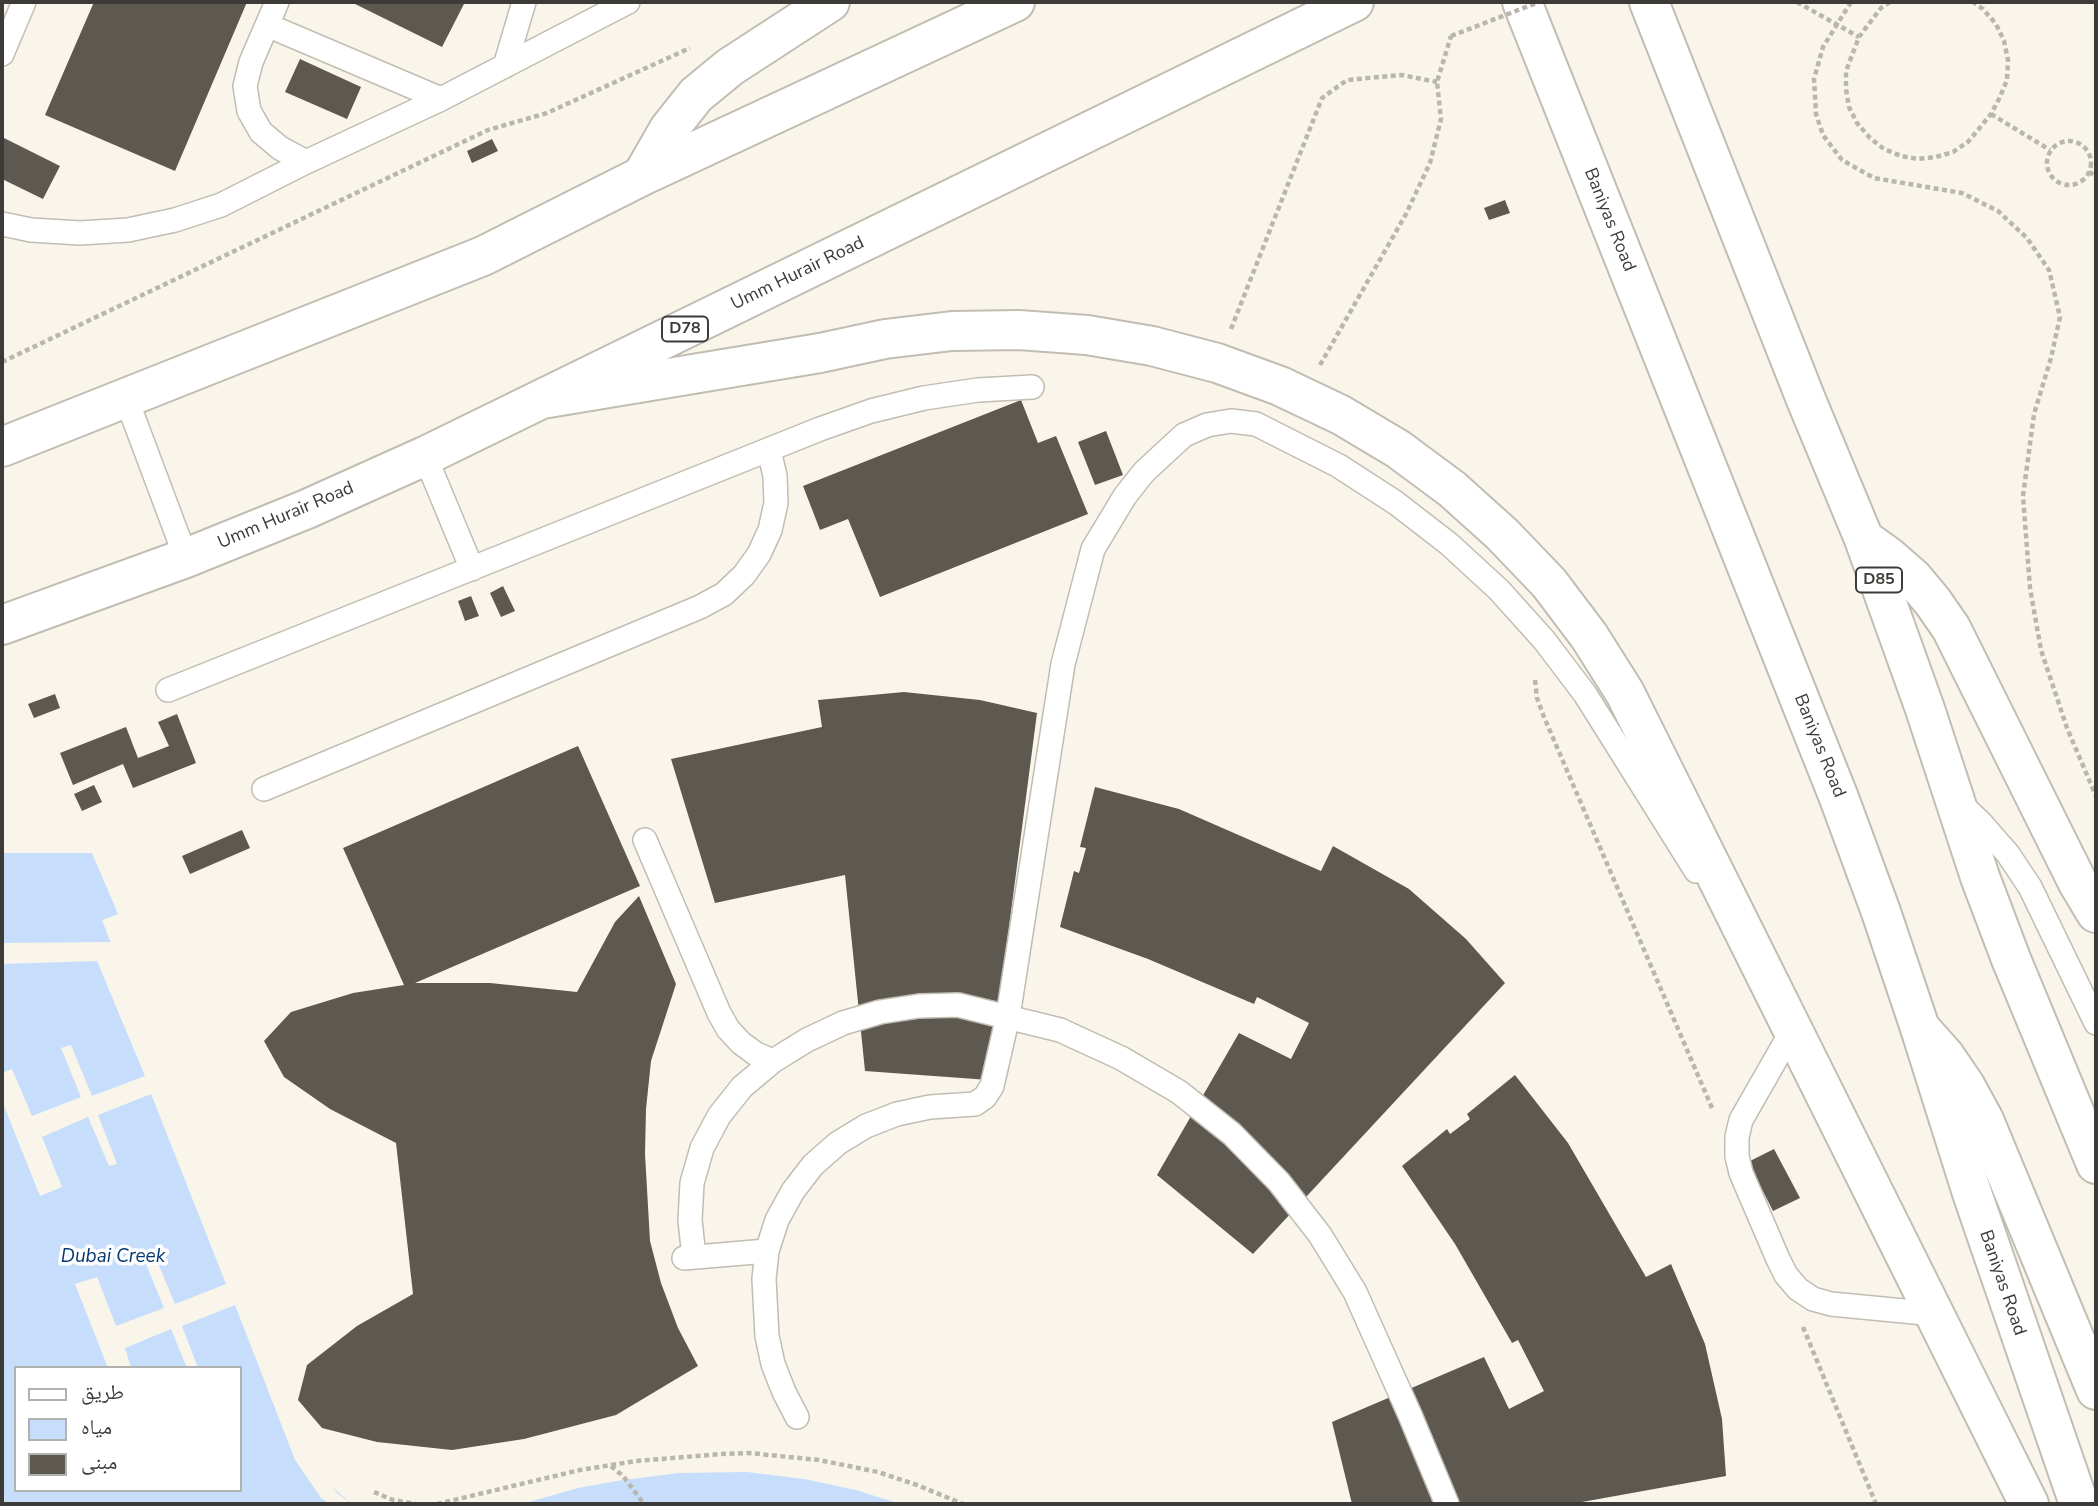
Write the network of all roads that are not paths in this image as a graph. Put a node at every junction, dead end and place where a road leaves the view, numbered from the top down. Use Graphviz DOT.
graph roads {
  1 [pos="24,2"];
  2 [pos="277,2"];
  3 [pos="524,2"];
  4 [pos="628,2"];
  5 [pos="830,2"];
  6 [pos="1014,2"];
  7 [pos="1354,2"];
  8 [pos="1522,2"];
  9 [pos="1649,2"];
  10 [pos="267,25"];
  11 [pos="2,54"];
  12 [pos="505,66"];
  13 [pos="441,99"];
  14 [pos="306,162"];
  15 [pos="642,176"];
  16 [pos="2,224"];
  17 [pos="1032,387"];
  18 [pos="126,398"];
  19 [pos="542,399"];
  20 [pos="2,447"];
  21 [pos="769,450"];
  22 [pos="425,456"];
  23 [pos="1864,539"];
  24 [pos="186,558"];
  25 [pos="472,569"];
  26 [pos="2,625"];
  27 [pos="168,690"];
  28 [pos="264,789"];
  29 [pos="1952,795"];
  30 [pos="645,841"];
  31 [pos="2096,913"];
  32 [pos="1785,1014"];
  33 [pos="1008,1016"];
  34 [pos="2096,1023"];
  35 [pos="1920,1028"];
  36 [pos="773,1061"];
  37 [pos="2096,1164"];
  38 [pos="767,1251"];
  39 [pos="1935,1314"];
  40 [pos="2096,1390"];
  41 [pos="797,1418"];
  42 [pos="1447,1504"];
  43 [pos="2029,1504"];
  44 [pos="2079,1504"];
  1 -- 11 [label="lane"];
  2 -- 10 [label="lane"];
  3 -- 12 [label="lane"];
  4 -- 12 [label="lane"];
  5 -- 15 [label="main road"];
  6 -- 15 [label="main road"];
  7 -- 19 [label="main road, Umm Hurair Road / D78"];
  8 -- 35 [label="main road, Baniyas Road"];
  9 -- 23 [label="main road, D85"];
  10 -- 13 [label="lane"];
  10 -- 14 [label="lane"];
  12 -- 13 [label="lane"];
  13 -- 14 [label="lane"];
  14 -- 16 [label="lane"];
  15 -- 18 [label="main road"];
  17 -- 21 [label="lane"];
  18 -- 20 [label="main road"];
  18 -- 24 [label="lane"];
  19 -- 22 [label="main road, Umm Hurair Road / D78"];
  19 -- 32 [label="main road"];
  21 -- 25 [label="lane"];
  21 -- 28 [label="lane"];
  22 -- 24 [label="main road, Umm Hurair Road / D78"];
  22 -- 25 [label="lane"];
  23 -- 29 [label="main road, D85"];
  23 -- 31 [label="main road"];
  24 -- 26 [label="main road, Umm Hurair Road / D78"];
  25 -- 27 [label="lane"];
  29 -- 34 [label="lane"];
  29 -- 37 [label="main road, D85"];
  30 -- 36 [label="lane"];
  32 -- 33 [label="lane"];
  32 -- 39 [label="main road"];
  32 -- 39 [label="lane"];
  33 -- 36 [label="lane"];
  33 -- 38 [label="lane"];
  33 -- 42 [label="lane"];
  35 -- 40 [label="main road"];
  35 -- 44 [label="main road, Baniyas Road"];
  36 -- 38 [label="lane"];
  38 -- 41 [label="lane"];
  39 -- 43 [label="main road"];
}
